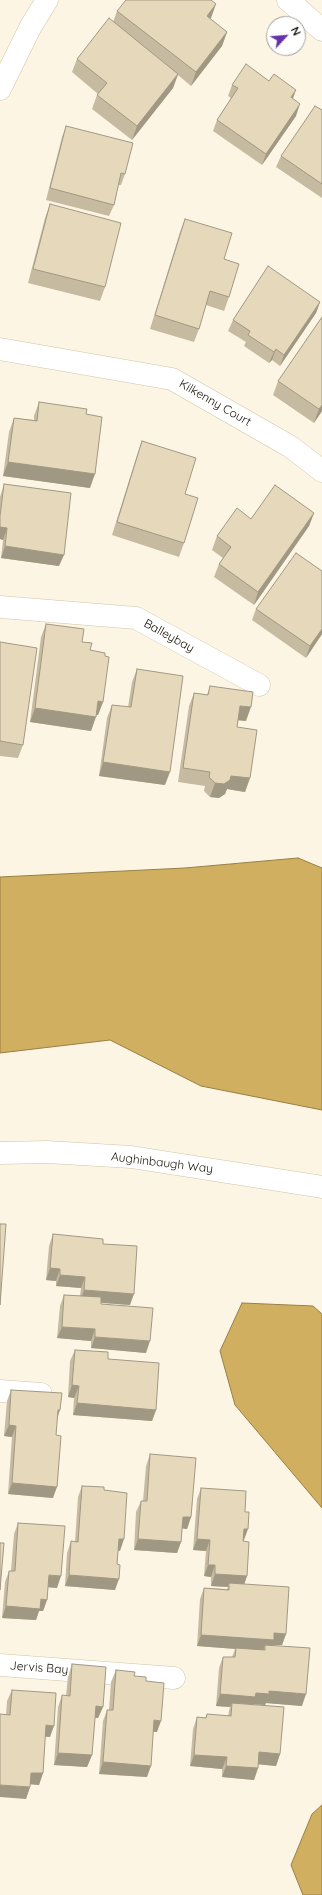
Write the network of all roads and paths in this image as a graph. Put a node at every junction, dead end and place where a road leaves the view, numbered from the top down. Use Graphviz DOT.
graph roads {
  1 [pos="48,0"];
  2 [pos="288,0"];
  3 [pos="322,30"];
  4 [pos="0,89"];
  5 [pos="0,349"];
  6 [pos="322,471"];
  7 [pos="0,607"];
  8 [pos="259,685"];
  9 [pos="0,1153"];
  10 [pos="322,1187"];
  11 [pos="0,1391"];
  12 [pos="45,1395"];
  13 [pos="0,1665"];
  14 [pos="174,1678"];
  1 -- 4 [label="street"];
  2 -- 3 [label="street"];
  5 -- 6 [label="street, Kilkenny Court"];
  7 -- 8 [label="street, Balleybay"];
  9 -- 10 [label="street, Aughinbaugh Way"];
  11 -- 12 [label="street"];
  13 -- 14 [label="street, Jervis Bay"];
}
